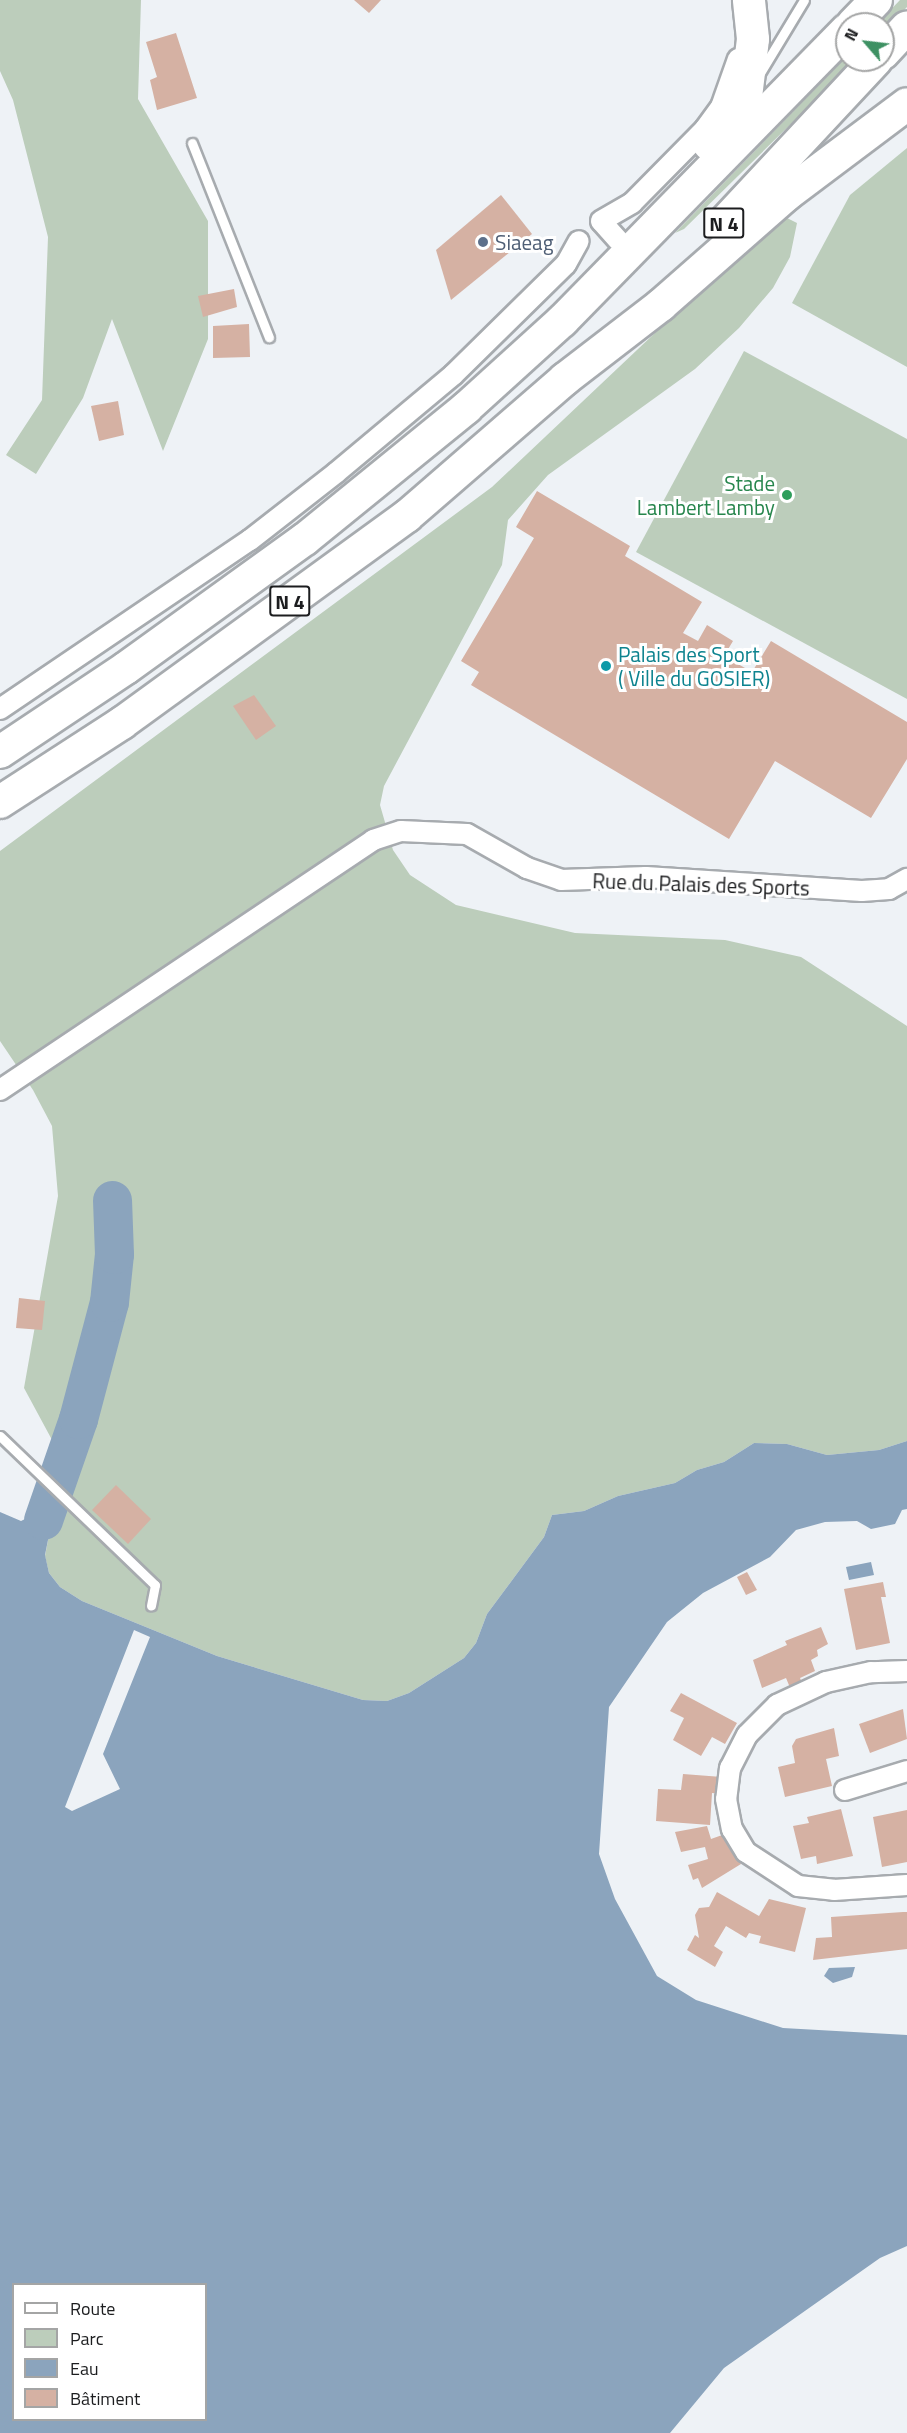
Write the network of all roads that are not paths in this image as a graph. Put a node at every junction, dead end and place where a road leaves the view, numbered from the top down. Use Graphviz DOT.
graph roads {
  1 [pos="747,0"];
  2 [pos="804,0"];
  3 [pos="876,0"];
  4 [pos="864,12"];
  5 [pos="907,27"];
  6 [pos="895,40"];
  7 [pos="835,42"];
  8 [pos="865,72"];
  9 [pos="746,97"];
  10 [pos="907,104"];
  11 [pos="192,143"];
  12 [pos="618,240"];
  13 [pos="579,242"];
  14 [pos="269,337"];
  15 [pos="565,379"];
  16 [pos="372,487"];
  17 [pos="203,614"];
  18 [pos="0,709"];
  19 [pos="0,731"];
  20 [pos="0,752"];
  21 [pos="0,802"];
  22 [pos="907,879"];
  23 [pos="0,1090"];
  24 [pos="0,1436"];
  25 [pos="151,1606"];
  26 [pos="907,1671"];
  27 [pos="907,1771"];
  28 [pos="845,1790"];
  29 [pos="907,1885"];
  1 -- 9 [label="highway"];
  1 -- 12 [label="street"];
  2 -- 9 [label="lane"];
  3 -- 4 [label="highway"];
  5 -- 6 [label="highway"];
  7 -- 16 [label="highway, N 4"];
  8 -- 15 [label="highway, N 4"];
  9 -- 12 [label="highway"];
  10 -- 15 [label="highway"];
  11 -- 14 [label="lane"];
  12 -- 16 [label="highway"];
  13 -- 18 [label="street"];
  15 -- 21 [label="highway, N 4"];
  16 -- 17 [label="highway, N 4"];
  17 -- 19 [label="highway"];
  17 -- 20 [label="highway, N 4"];
  22 -- 23 [label="street, Rue du Palais des Sports"];
  24 -- 25 [label="lane"];
  26 -- 29 [label="street"];
  27 -- 28 [label="street"];
}
